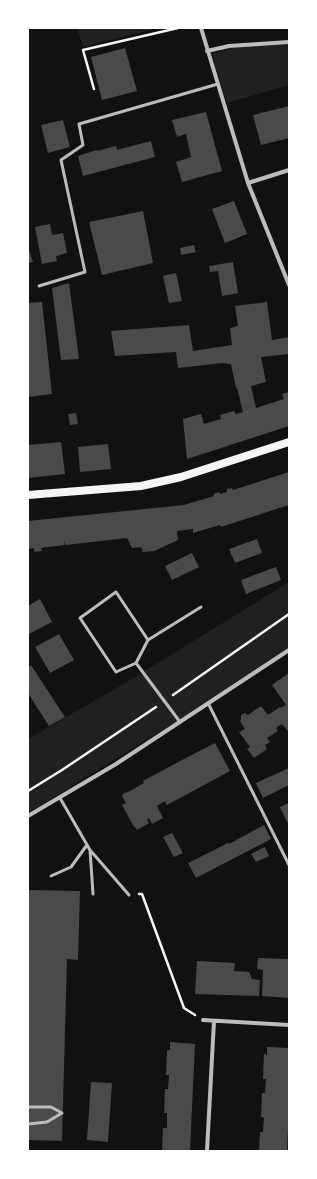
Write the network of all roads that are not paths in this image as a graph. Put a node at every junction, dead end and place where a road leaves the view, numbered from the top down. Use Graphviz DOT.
graph roads {
  1 [pos="200,28"];
  2 [pos="289,42"];
  3 [pos="208,51"];
  4 [pos="218,84"];
  5 [pos="289,170"];
  6 [pos="248,183"];
  7 [pos="289,285"];
  8 [pos="38,286"];
  9 [pos="289,442"];
  10 [pos="28,495"];
  11 [pos="201,607"];
  12 [pos="148,640"];
  13 [pos="289,650"];
  14 [pos="136,663"];
  15 [pos="208,703"];
  16 [pos="180,722"];
  17 [pos="60,798"];
  18 [pos="28,816"];
  19 [pos="87,845"];
  20 [pos="90,850"];
  21 [pos="289,865"];
  22 [pos="51,876"];
  23 [pos="93,894"];
  24 [pos="129,895"];
  25 [pos="203,1020"];
  26 [pos="214,1021"];
  27 [pos="289,1025"];
  28 [pos="28,1107"];
  29 [pos="28,1124"];
  30 [pos="207,1151"];
  1 -- 3 [label="street"];
  2 -- 3 [label="street"];
  3 -- 4 [label="street"];
  4 -- 6 [label="street"];
  4 -- 8 [label="lane"];
  5 -- 6 [label="street"];
  6 -- 7 [label="street"];
  9 -- 10 [label="main road"];
  11 -- 12 [label="lane"];
  12 -- 14 [label="lane"];
  12 -- 14 [label="lane"];
  13 -- 15 [label="street"];
  14 -- 16 [label="lane"];
  15 -- 16 [label="street"];
  15 -- 21 [label="lane"];
  16 -- 17 [label="street"];
  17 -- 18 [label="street"];
  17 -- 19 [label="lane"];
  19 -- 20 [label="lane"];
  19 -- 22 [label="lane"];
  20 -- 23 [label="lane"];
  20 -- 24 [label="lane"];
  25 -- 26 [label="street"];
  26 -- 27 [label="street"];
  26 -- 30 [label="street"];
  28 -- 29 [label="lane"];
}
